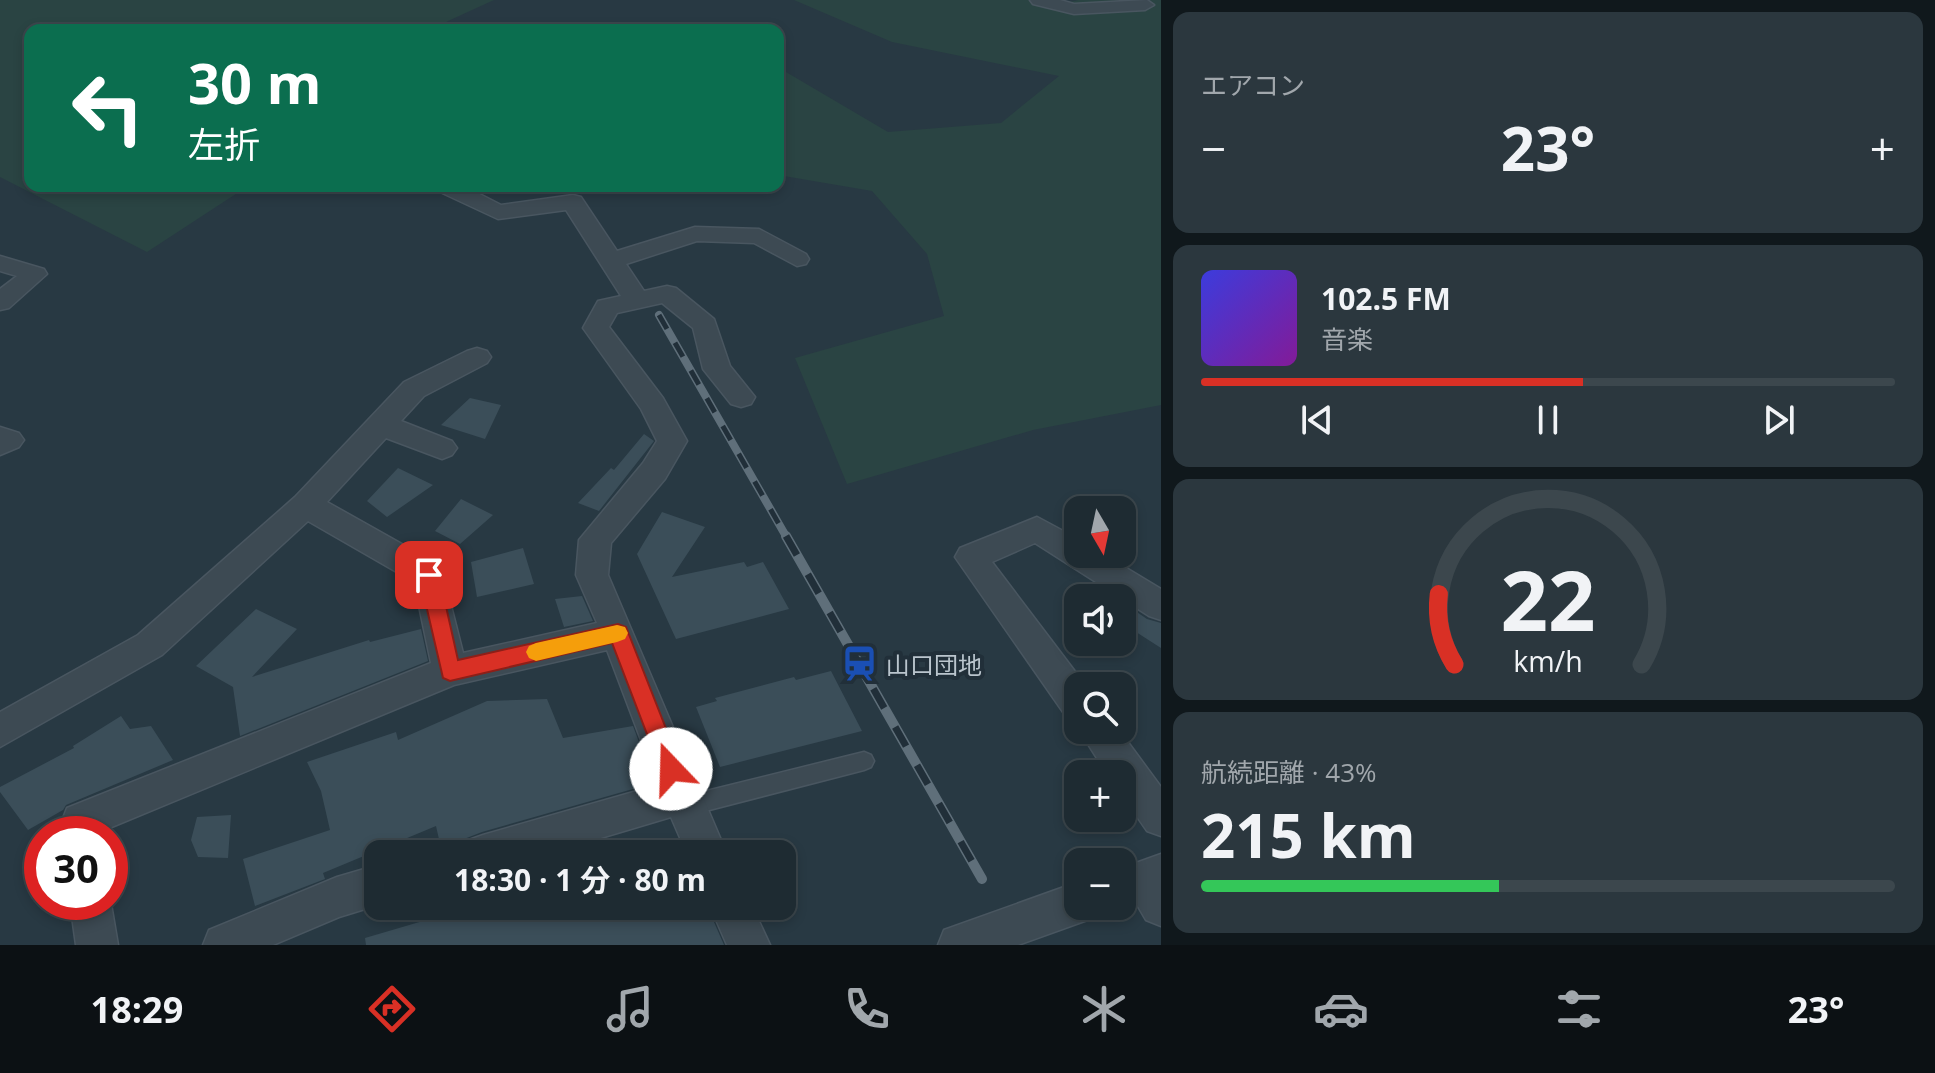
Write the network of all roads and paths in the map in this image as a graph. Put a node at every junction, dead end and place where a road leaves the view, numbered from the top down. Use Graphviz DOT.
graph roads {
  1 [pos="1039,0"];
  2 [pos="1145,5"];
  3 [pos="458,192"];
  4 [pos="534,192"];
  5 [pos="482,204"];
  6 [pos="797,259"];
  7 [pos="611,261"];
  8 [pos="0,263"];
  9 [pos="636,299"];
  10 [pos="0,302"];
  11 [pos="477,357"];
  12 [pos="741,397"];
  13 [pos="381,425"];
  14 [pos="0,437"];
  15 [pos="0,445"];
  16 [pos="442,448"];
  17 [pos="306,505"];
  18 [pos="1161,606"];
  19 [pos="618,633"];
  20 [pos="450,671"];
  21 [pos="1064,685"];
  22 [pos="0,731"];
  23 [pos="1107,744"];
  24 [pos="864,761"];
  25 [pos="683,801"];
  26 [pos="93,816"];
  27 [pos="1161,818"];
  28 [pos="536,840"];
  29 [pos="701,840"];
  30 [pos="364,889"];
  31 [pos="1064,908"];
  32 [pos="94,920"];
  33 [pos="737,920"];
  34 [pos="97,945"];
  35 [pos="224,945"];
  36 [pos="749,945"];
  37 [pos="959,945"];
  1 -- 2 [label="street"];
  3 -- 5 [label="street"];
  4 -- 5 [label="street"];
  5 -- 7 [label="street"];
  6 -- 7 [label="street"];
  7 -- 9 [label="street"];
  8 -- 10 [label="street"];
  9 -- 12 [label="street"];
  9 -- 19 [label="street"];
  11 -- 13 [label="street"];
  13 -- 16 [label="street"];
  13 -- 17 [label="street"];
  14 -- 15 [label="street"];
  17 -- 20 [label="street"];
  17 -- 22 [label="street"];
  18 -- 21 [label="street"];
  19 -- 20 [label="street"];
  19 -- 25 [label="street"];
  20 -- 26 [label="street"];
  23 -- 27 [label="street"];
  24 -- 25 [label="lane"];
  25 -- 28 [label="street"];
  25 -- 29 [label="street"];
  30 -- 35 [label="street"];
  31 -- 37 [label="street"];
  32 -- 34 [label="street"];
  33 -- 36 [label="street"];
}
